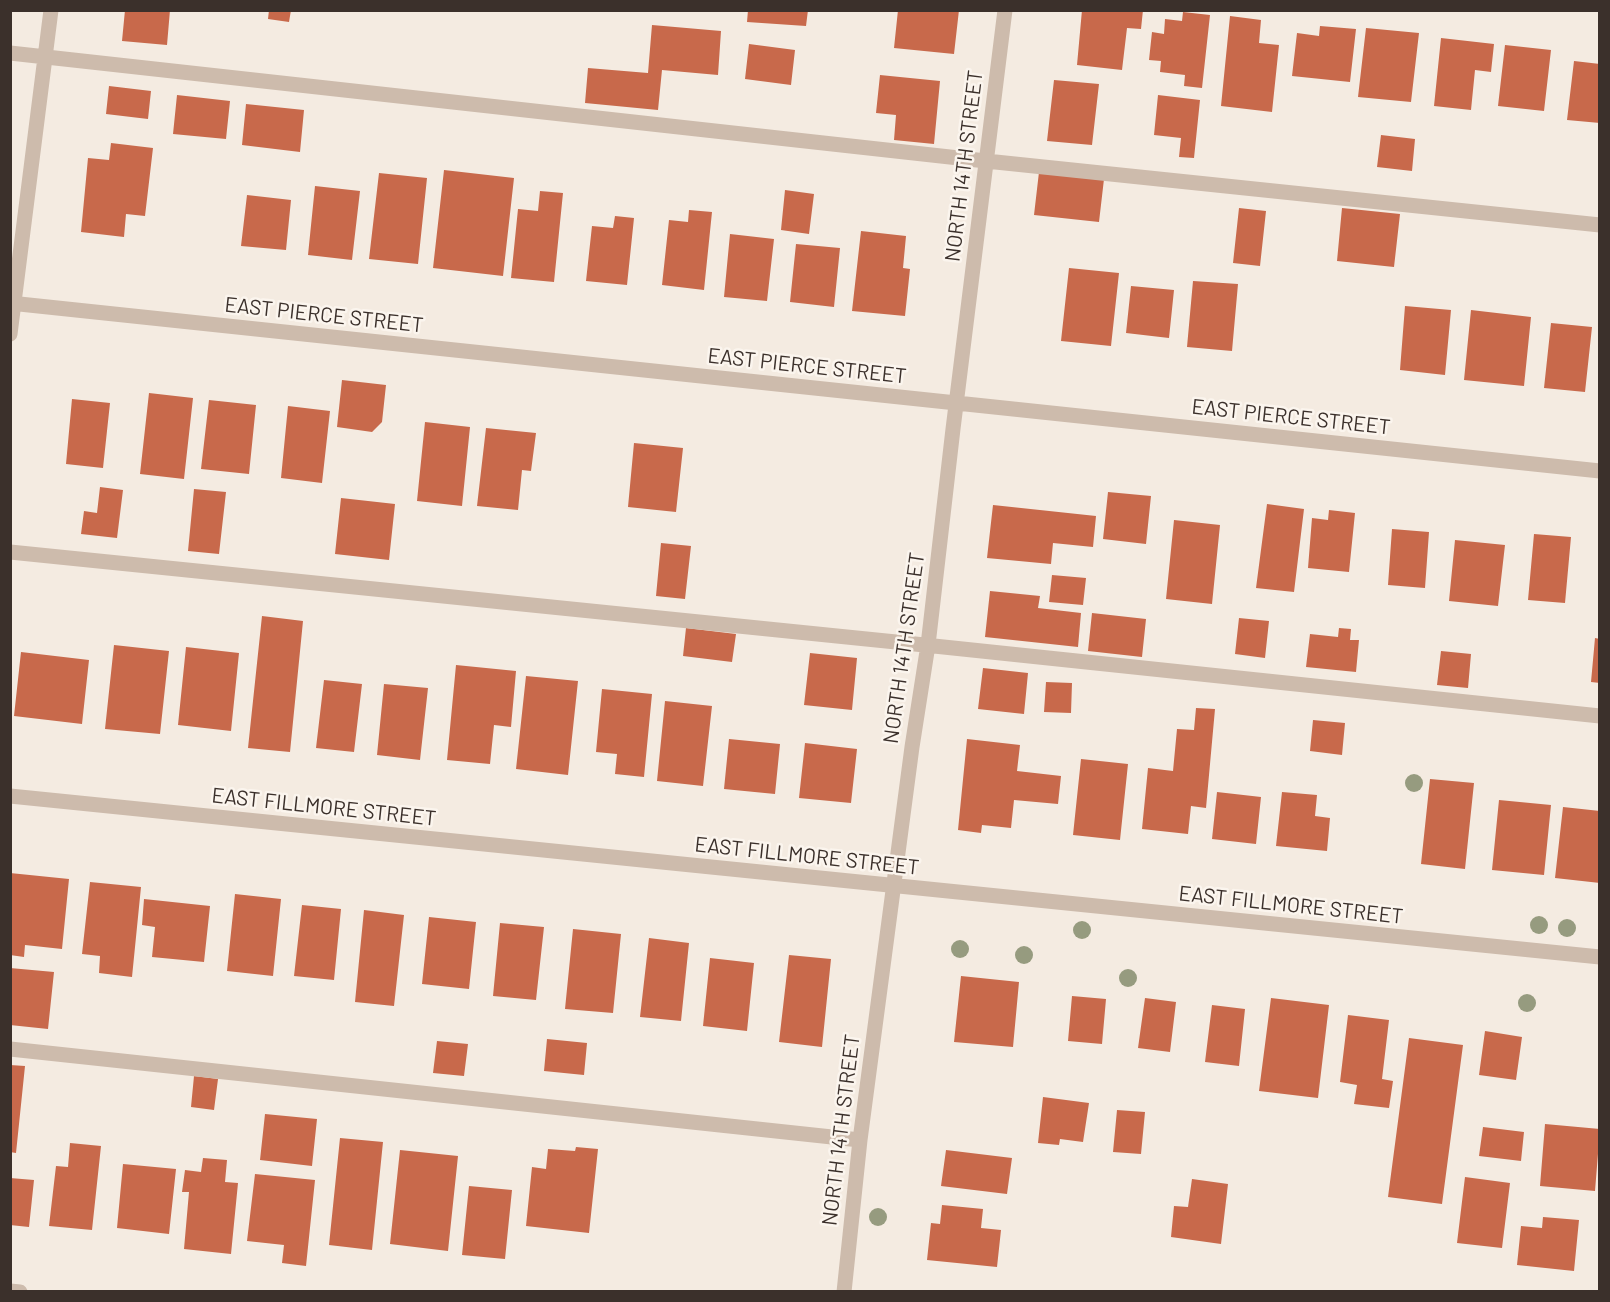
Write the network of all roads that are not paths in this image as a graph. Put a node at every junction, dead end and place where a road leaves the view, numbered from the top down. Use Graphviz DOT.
graph roads {
  1 [pos="51,10"];
  2 [pos="1005,10"];
  3 [pos="10,53"];
  4 [pos="46,57"];
  5 [pos="986,160"];
  6 [pos="1599,225"];
  7 [pos="12,303"];
  8 [pos="10,334"];
  9 [pos="956,403"];
  10 [pos="1599,471"];
  11 [pos="10,552"];
  12 [pos="928,645"];
  13 [pos="1599,716"];
  14 [pos="10,796"];
  15 [pos="893,886"];
  16 [pos="1599,957"];
  17 [pos="10,1049"];
  18 [pos="860,1140"];
  19 [pos="10,1290"];
  20 [pos="20,1292"];
  21 [pos="844,1292"];
  1 -- 4 [label="street"];
  2 -- 5 [label="street, NORTH 14TH STREET"];
  3 -- 4 [label="street"];
  4 -- 5 [label="street"];
  4 -- 7 [label="street"];
  5 -- 6 [label="street"];
  5 -- 9 [label="street, NORTH 14TH STREET"];
  7 -- 8 [label="street"];
  7 -- 9 [label="street, EAST PIERCE STREET"];
  9 -- 10 [label="street, EAST PIERCE STREET"];
  9 -- 12 [label="street, NORTH 14TH STREET"];
  11 -- 12 [label="street"];
  12 -- 13 [label="street"];
  12 -- 15 [label="street, NORTH 14TH STREET"];
  14 -- 15 [label="street, EAST FILLMORE STREET"];
  15 -- 16 [label="street, EAST FILLMORE STREET"];
  15 -- 18 [label="street, NORTH 14TH STREET"];
  17 -- 18 [label="street"];
  18 -- 21 [label="street, NORTH 14TH STREET"];
  19 -- 20 [label="street"];
}
